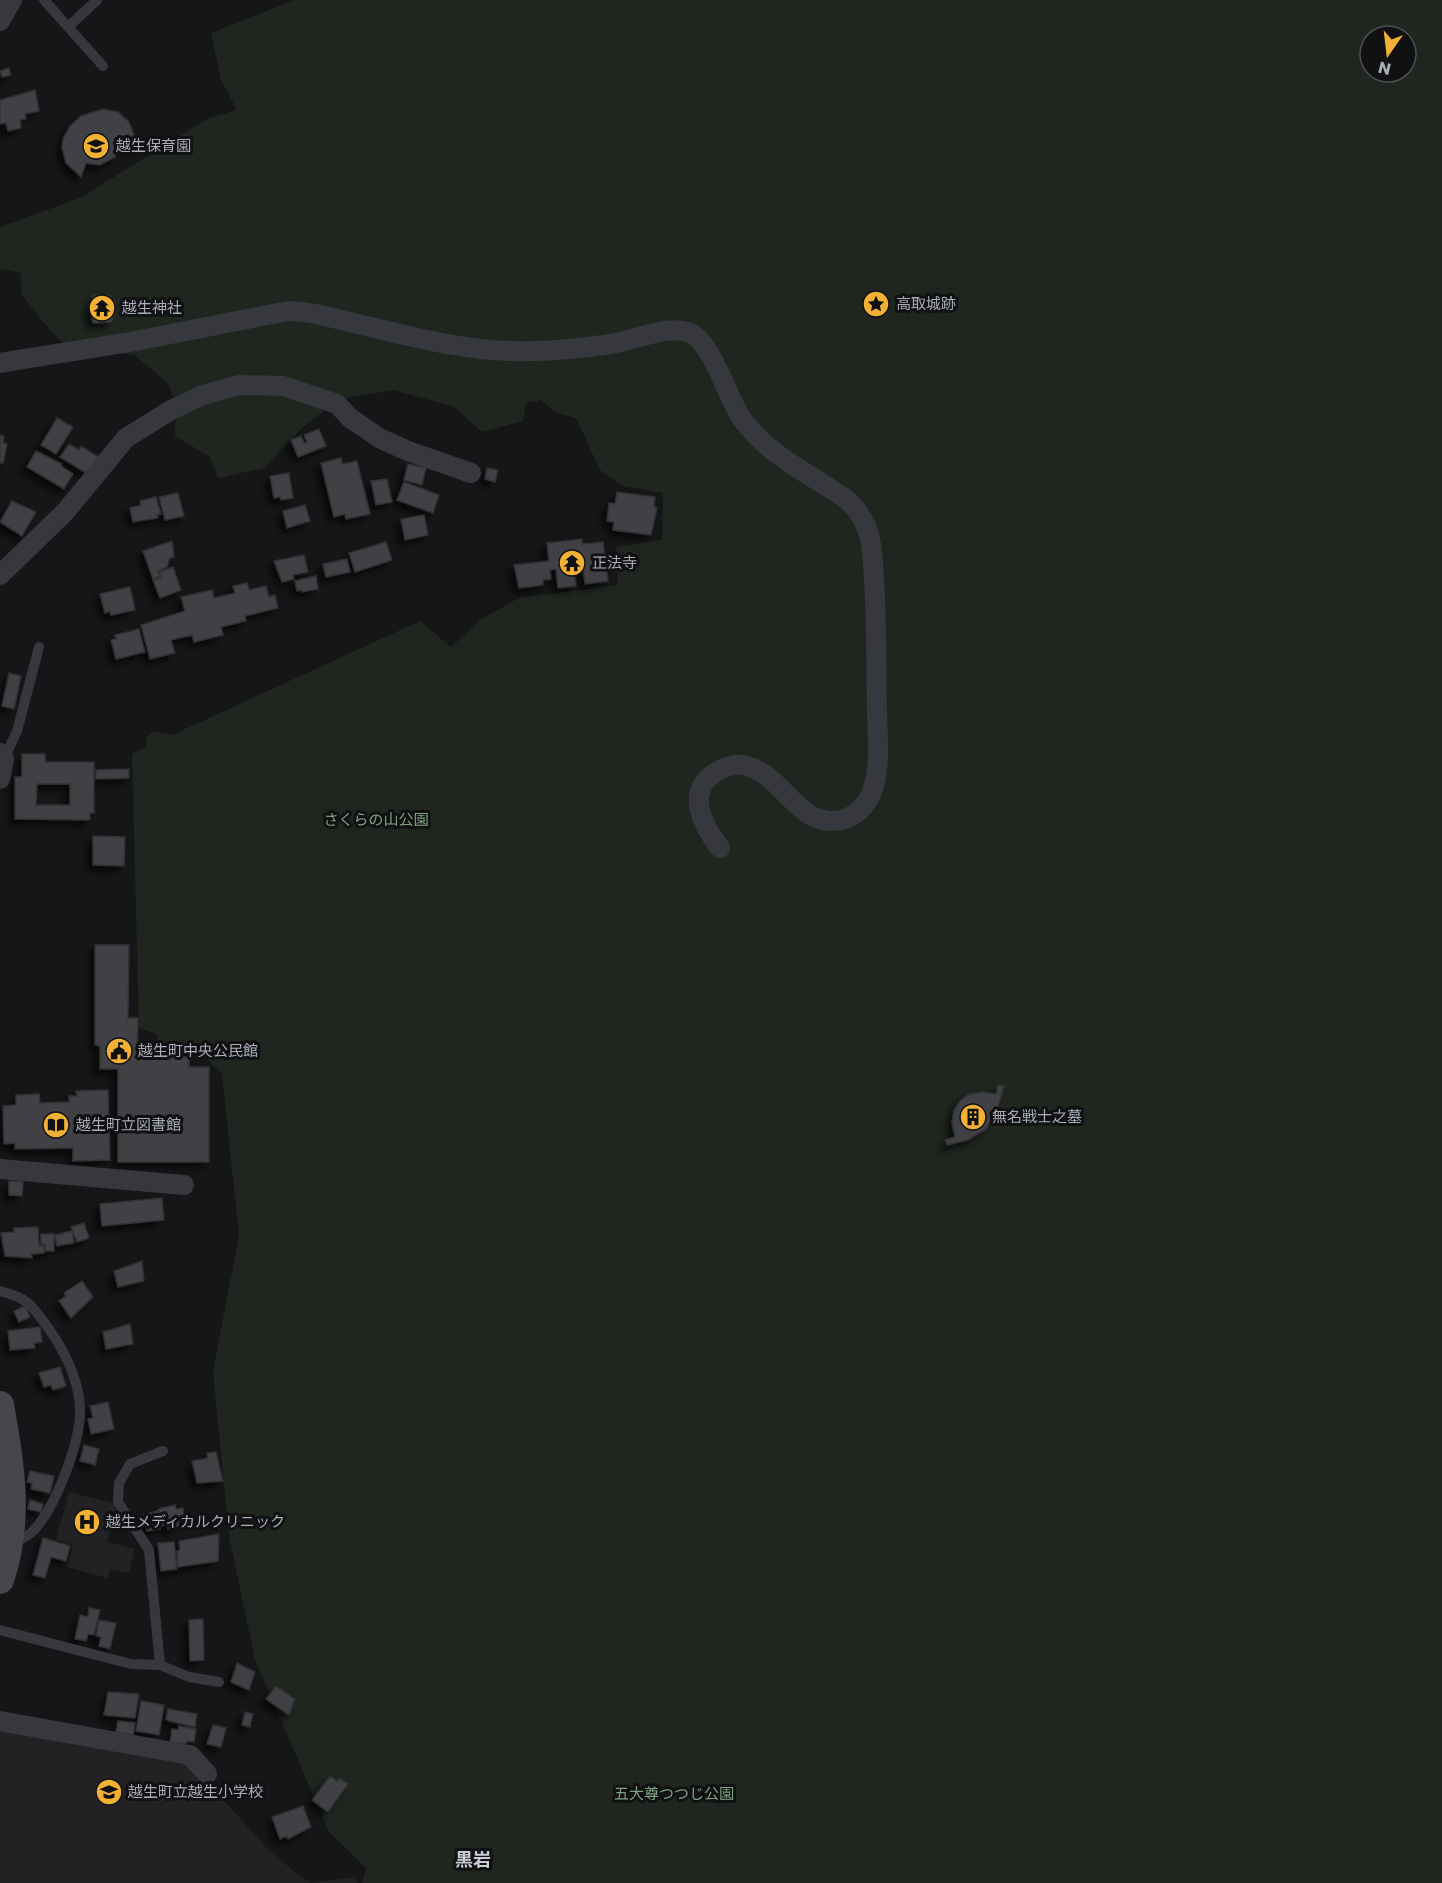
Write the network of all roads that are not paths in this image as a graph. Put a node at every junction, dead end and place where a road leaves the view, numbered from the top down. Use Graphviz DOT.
graph roads {
  1 [pos="12,0"];
  2 [pos="44,0"];
  3 [pos="97,0"];
  4 [pos="0,21"];
  5 [pos="68,27"];
  6 [pos="103,66"];
  7 [pos="0,363"];
  8 [pos="471,473"];
  9 [pos="0,574"];
  10 [pos="39,647"];
  11 [pos="2,756"];
  12 [pos="0,779"];
  13 [pos="720,848"];
  14 [pos="0,1169"];
  15 [pos="184,1185"];
  16 [pos="0,1291"];
  17 [pos="0,1405"];
  18 [pos="163,1451"];
  19 [pos="10,1546"];
  20 [pos="0,1580"];
  21 [pos="0,1630"];
  22 [pos="160,1665"];
  23 [pos="219,1682"];
  24 [pos="0,1721"];
  25 [pos="207,1774"];
  1 -- 4 [label="street"];
  2 -- 5 [label="lane"];
  3 -- 5 [label="lane"];
  5 -- 6 [label="lane"];
  7 -- 13 [label="street"];
  8 -- 9 [label="street"];
  10 -- 11 [label="lane"];
  11 -- 12 [label="street"];
  14 -- 15 [label="street"];
  16 -- 19 [label="lane"];
  17 -- 19 [label="street"];
  18 -- 22 [label="lane"];
  19 -- 20 [label="street"];
  21 -- 22 [label="lane"];
  22 -- 23 [label="lane"];
  24 -- 25 [label="street"];
}
